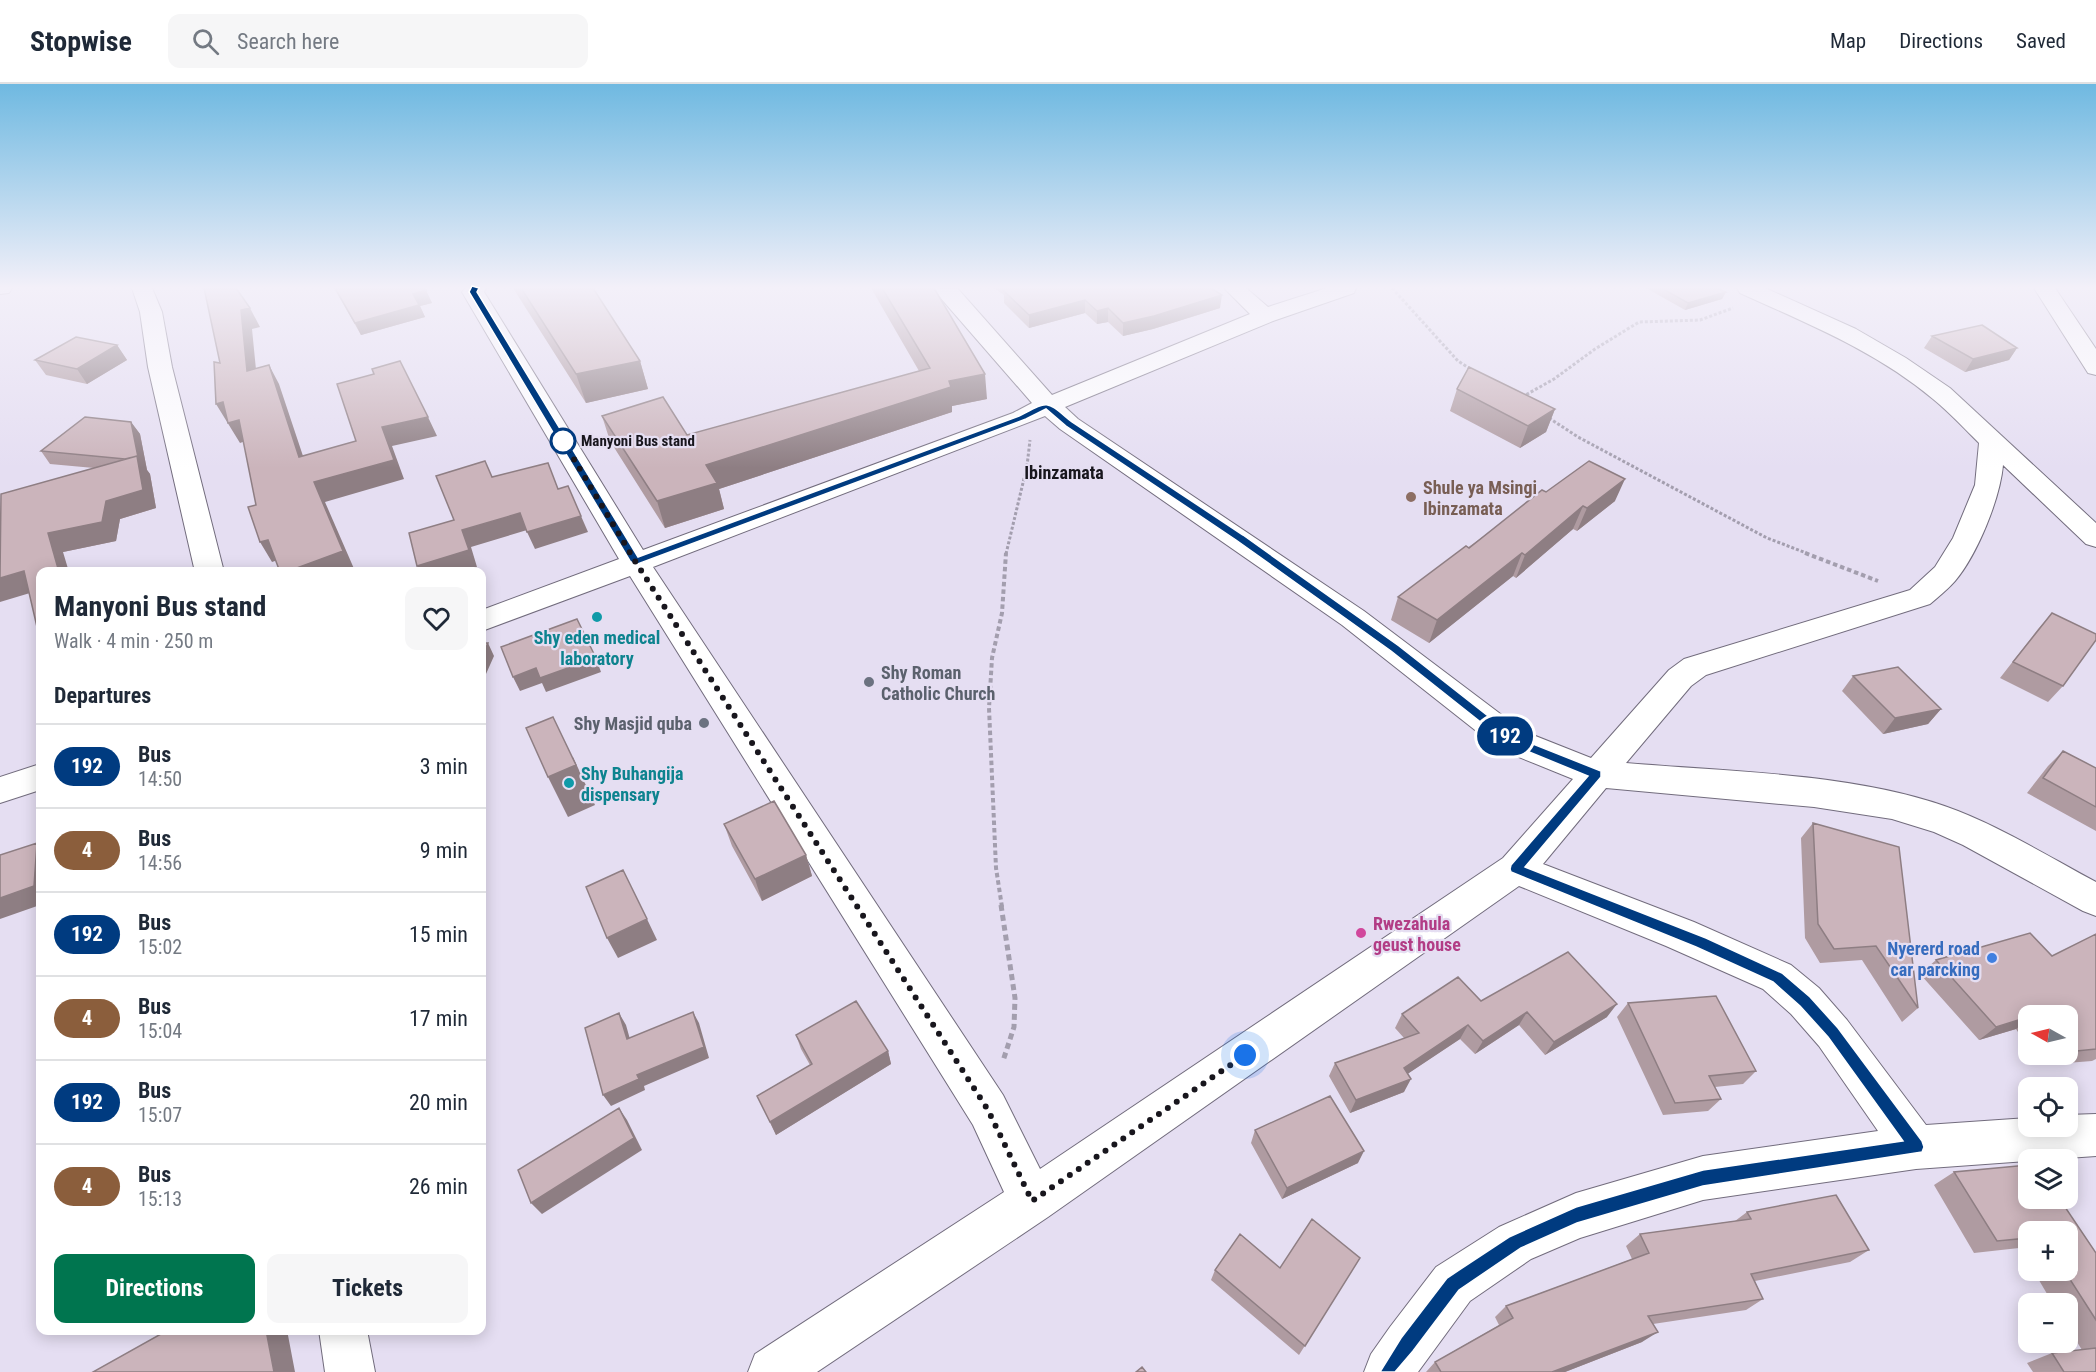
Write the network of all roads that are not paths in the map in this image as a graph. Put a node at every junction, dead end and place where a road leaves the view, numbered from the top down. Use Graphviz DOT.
graph roads {
  1 [pos="157,348"];
  2 [pos="507,348"];
  3 [pos="995,348"];
  4 [pos="1187,348"];
  5 [pos="1872,348"];
  6 [pos="2084,348"];
  7 [pos="2096,368"];
  8 [pos="1038,410"];
  9 [pos="1992,442"];
  10 [pos="2096,538"];
  11 [pos="635,561"];
  12 [pos="209,567"];
  13 [pos="486,619"];
  14 [pos="1597,774"];
  15 [pos="36,778"];
  16 [pos="0,790"];
  17 [pos="1516,869"];
  18 [pos="2096,900"];
  19 [pos="2096,1135"];
  20 [pos="1916,1147"];
  21 [pos="1032,1201"];
  22 [pos="344,1335"];
  23 [pos="350,1372"];
  24 [pos="773,1372"];
  25 [pos="1389,1372"];
  1 -- 12 [label="street"];
  2 -- 11 [label="street"];
  3 -- 8 [label="street"];
  4 -- 8 [label="street"];
  5 -- 9 [label="street"];
  6 -- 7 [label="street"];
  8 -- 11 [label="street"];
  8 -- 14 [label="street"];
  9 -- 10 [label="street"];
  9 -- 14 [label="street"];
  11 -- 13 [label="street"];
  11 -- 21 [label="street"];
  14 -- 17 [label="street"];
  14 -- 18 [label="street"];
  15 -- 16 [label="street"];
  17 -- 20 [label="street"];
  17 -- 21 [label="street"];
  19 -- 20 [label="street"];
  20 -- 25 [label="street"];
  21 -- 24 [label="street"];
  22 -- 23 [label="street"];
}
